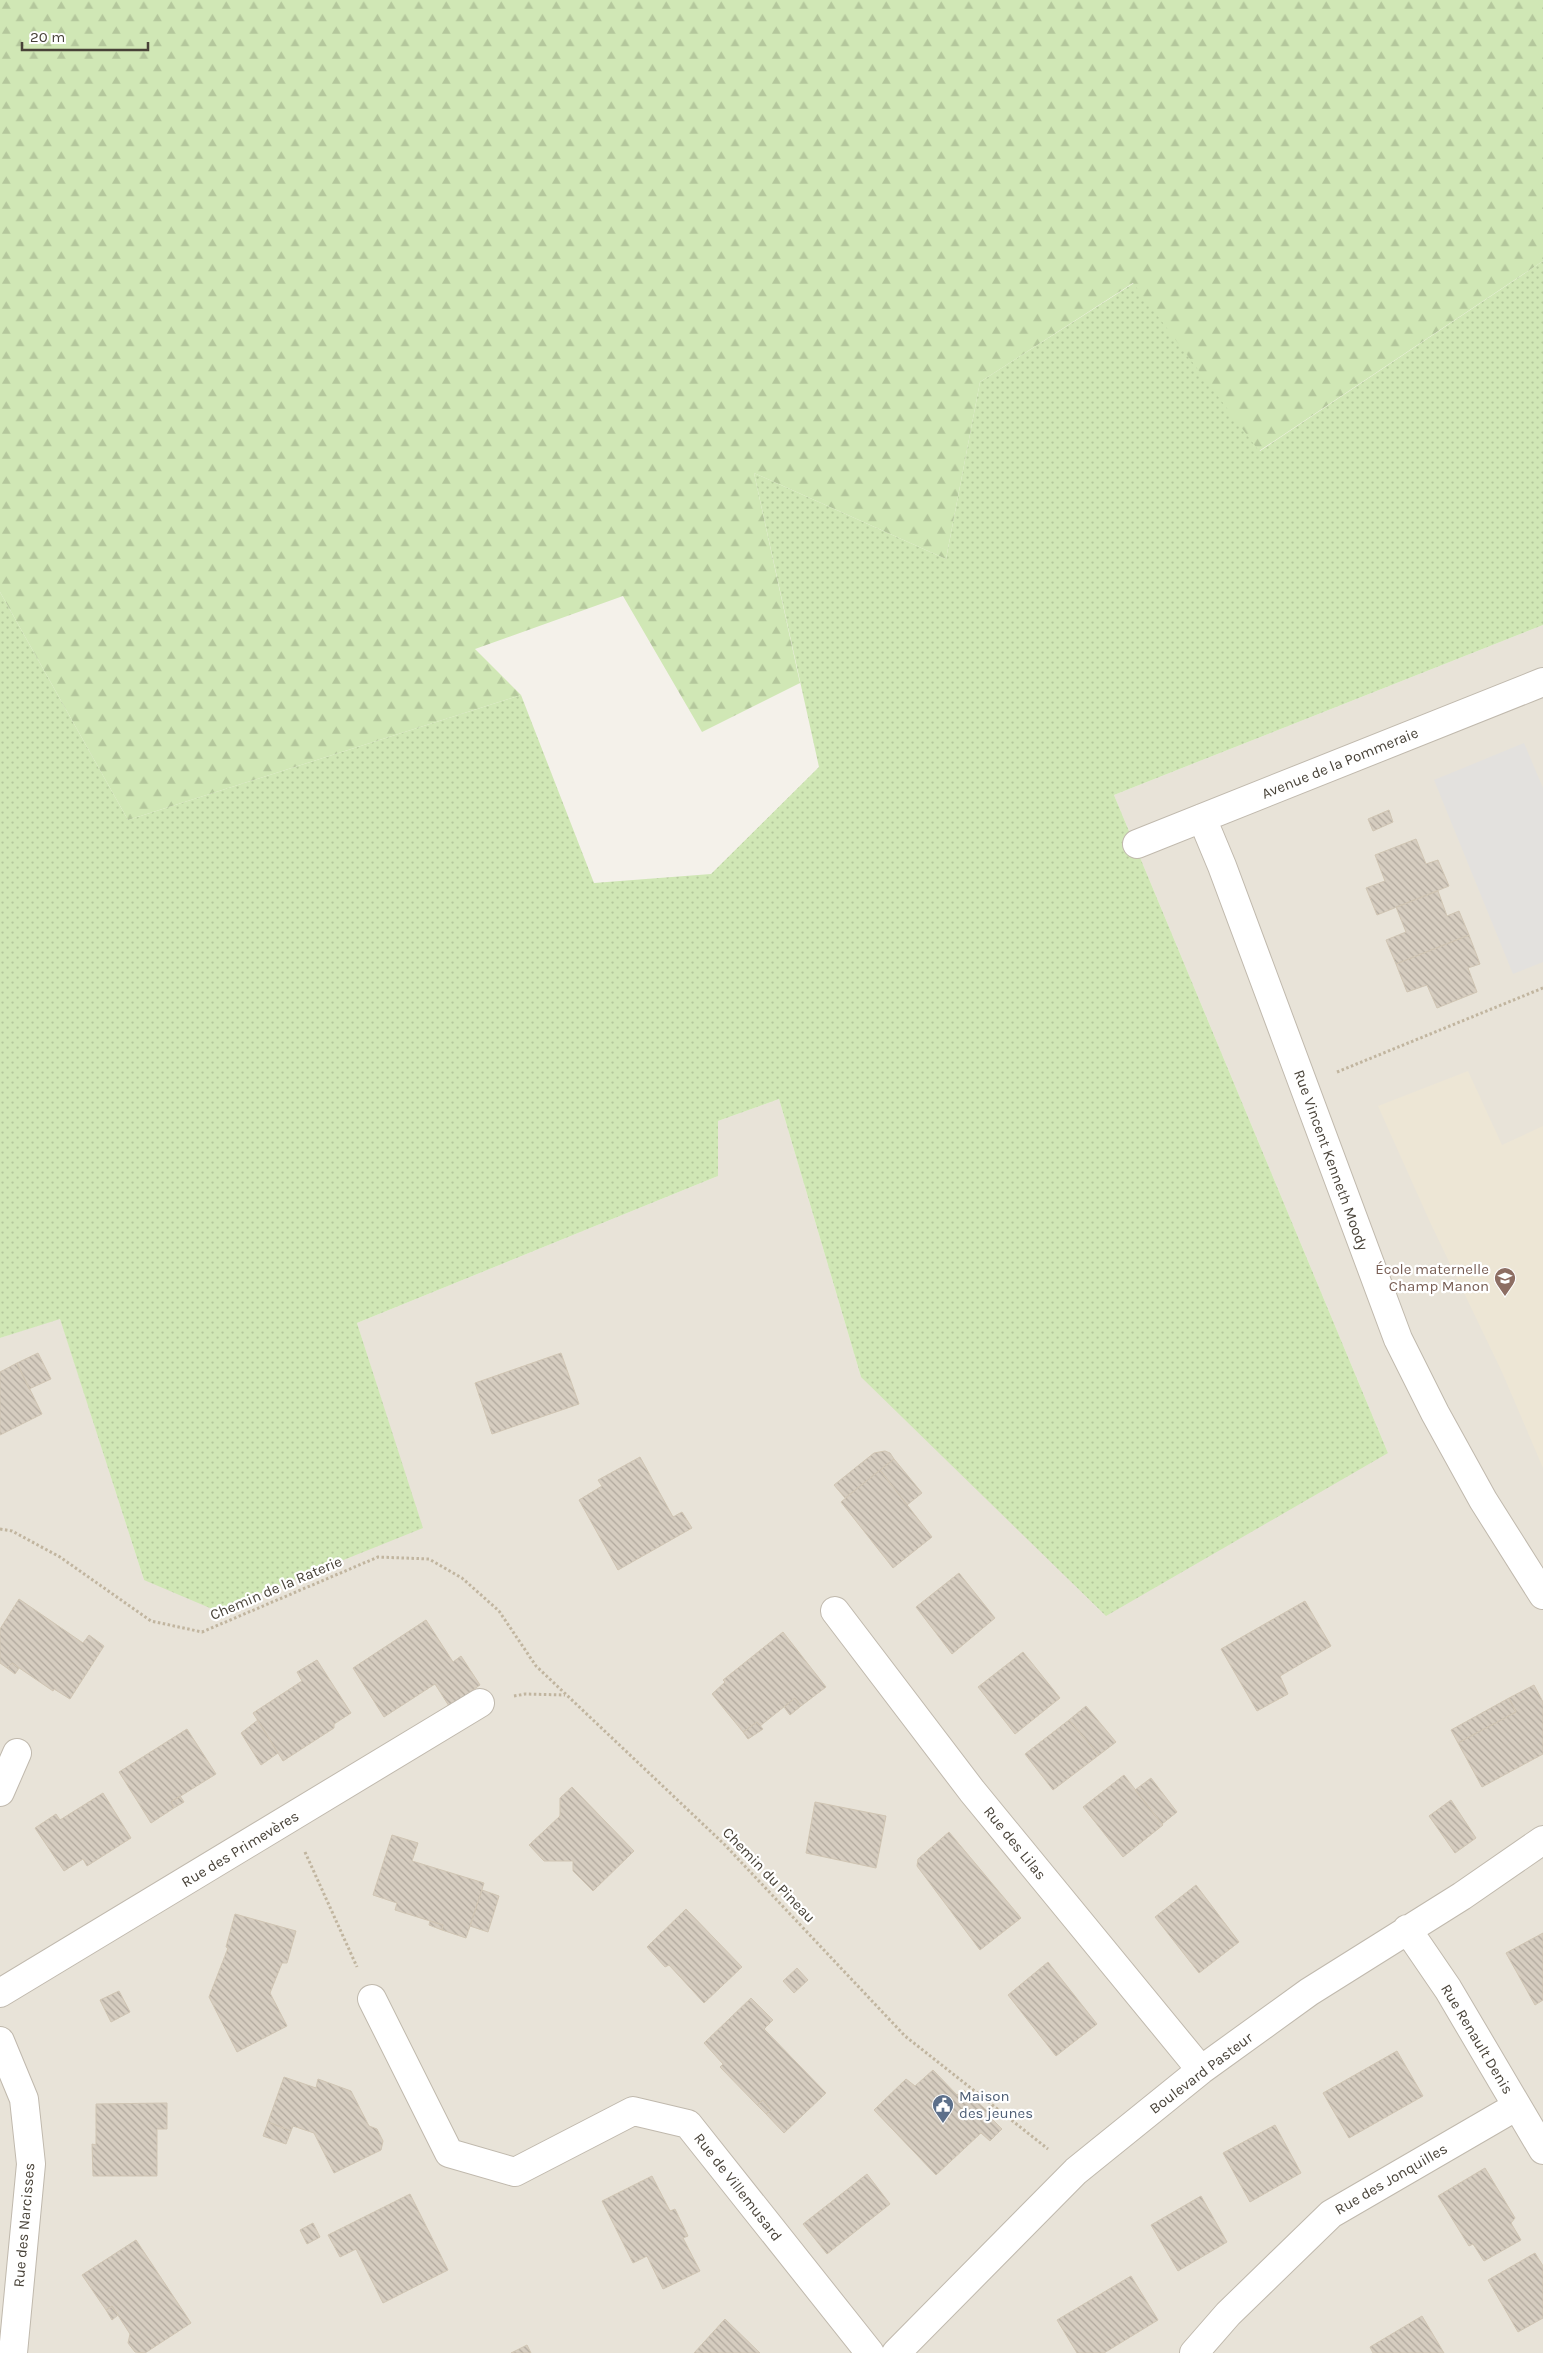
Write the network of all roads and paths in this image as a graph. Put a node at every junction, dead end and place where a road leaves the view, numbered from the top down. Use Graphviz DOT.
graph roads {
  1 [pos="1543,682"];
  2 [pos="1202,818"];
  3 [pos="1137,844"];
  4 [pos="1543,988"];
  5 [pos="1304,1086"];
  6 [pos="0,1529"];
  7 [pos="462,1578"];
  8 [pos="1543,1595"];
  9 [pos="835,1611"];
  10 [pos="525,1694"];
  11 [pos="566,1695"];
  12 [pos="480,1703"];
  13 [pos="17,1753"];
  14 [pos="0,1792"];
  15 [pos="290,1819"];
  16 [pos="1543,1840"];
  17 [pos="1407,1929"];
  18 [pos="0,1992"];
  19 [pos="372,1998"];
  20 [pos="0,2041"];
  21 [pos="1201,2070"];
  22 [pos="1517,2106"];
  23 [pos="1543,2150"];
  24 [pos="1076,2171"];
  25 [pos="13,2353"];
  26 [pos="870,2353"];
  27 [pos="896,2353"];
  28 [pos="1194,2353"];
  1 -- 2 [label="street, Avenue de la Pommeraie"];
  2 -- 3 [label="street, Avenue de la Pommeraie"];
  2 -- 5 [label="street, Rue Vincent Kenneth Moody"];
  4 -- 5 [label="path"];
  5 -- 8 [label="street, Rue Vincent Kenneth Moody"];
  6 -- 7 [label="path, Chemin de la Raterie"];
  7 -- 11 [label="path, Chemin du Pineau"];
  9 -- 21 [label="street, Rue des Lilas"];
  10 -- 11 [label="path"];
  11 -- 24 [label="path, Chemin du Pineau"];
  12 -- 15 [label="street, Rue des Primevères"];
  13 -- 14 [label="street"];
  15 -- 18 [label="street, Rue des Primevères"];
  15 -- 19 [label="path"];
  16 -- 17 [label="street, Boulevard Pasteur"];
  17 -- 21 [label="street, Boulevard Pasteur"];
  17 -- 22 [label="street, Rue Renault Denis"];
  19 -- 26 [label="street, Rue de Villemusard"];
  20 -- 25 [label="street, Rue des Narcisses"];
  21 -- 24 [label="street, Boulevard Pasteur"];
  22 -- 23 [label="street, Rue Renault Denis"];
  22 -- 28 [label="street, Rue des Jonquilles"];
  24 -- 27 [label="street, Boulevard Pasteur"];
}
